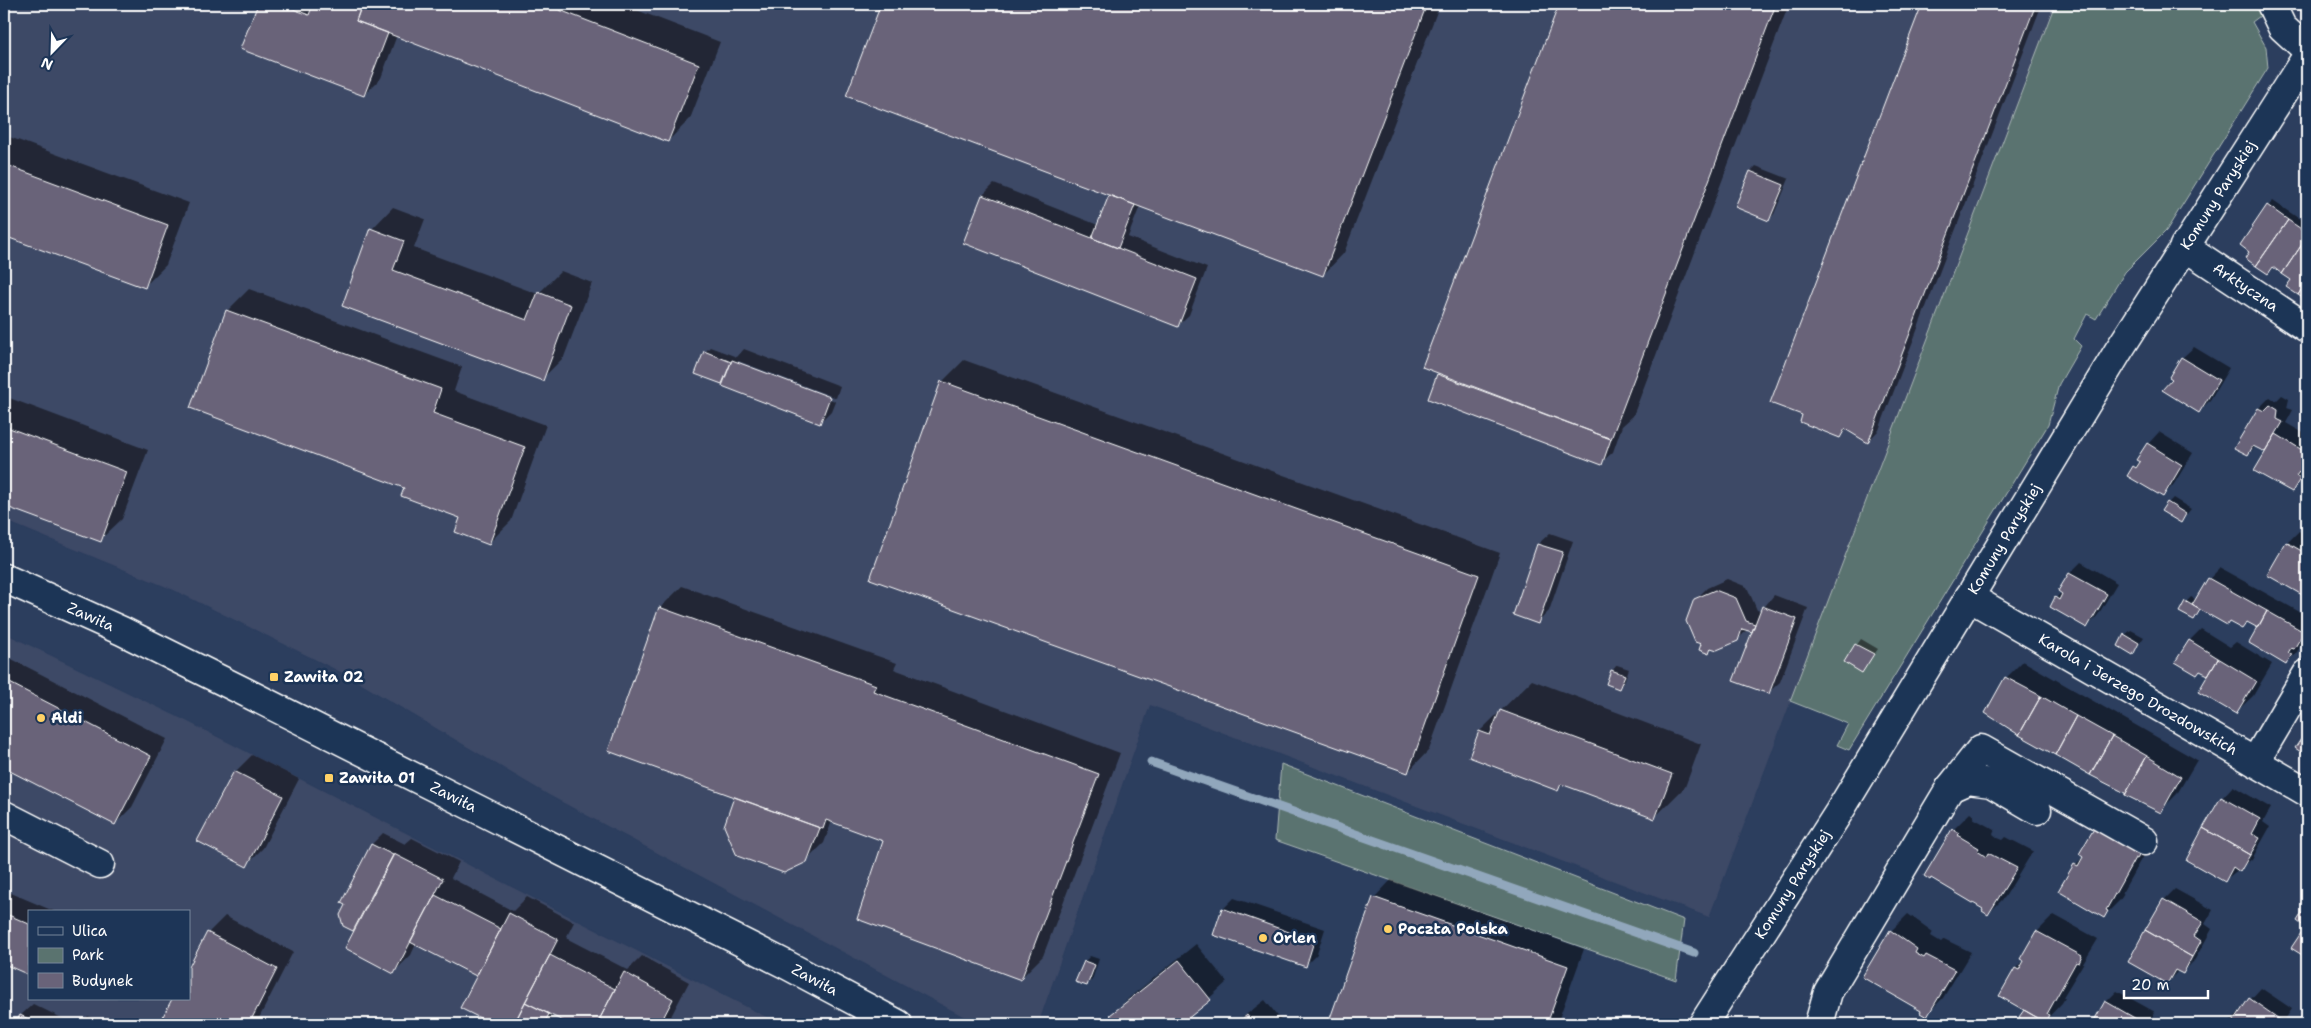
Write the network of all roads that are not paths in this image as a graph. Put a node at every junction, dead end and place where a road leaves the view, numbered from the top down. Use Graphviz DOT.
graph roads {
  1 [pos="2271,4"];
  2 [pos="2307,50"];
  3 [pos="2307,56"];
  4 [pos="2184,246"];
  5 [pos="2307,328"];
  6 [pos="4,578"];
  7 [pos="1969,597"];
  8 [pos="2307,674"];
  9 [pos="2255,762"];
  10 [pos="1950,788"];
  11 [pos="2307,792"];
  12 [pos="2037,810"];
  13 [pos="4,815"];
  14 [pos="2144,841"];
  15 [pos="100,864"];
  16 [pos="898,1024"];
  17 [pos="1703,1024"];
  18 [pos="1819,1024"];
  1 -- 2 [label="street"];
  3 -- 4 [label="street, Komuny Paryskiej"];
  4 -- 5 [label="street, Arktyczna"];
  4 -- 7 [label="street, Komuny Paryskiej"];
  6 -- 16 [label="street, Zawiła"];
  7 -- 9 [label="street, Karola i Jerzego Drozdowskich"];
  7 -- 17 [label="street, Komuny Paryskiej"];
  8 -- 9 [label="street"];
  9 -- 11 [label="street, Karola i Jerzego Drozdowskich"];
  10 -- 12 [label="street"];
  10 -- 14 [label="street"];
  10 -- 18 [label="street"];
  13 -- 15 [label="street"];
}
